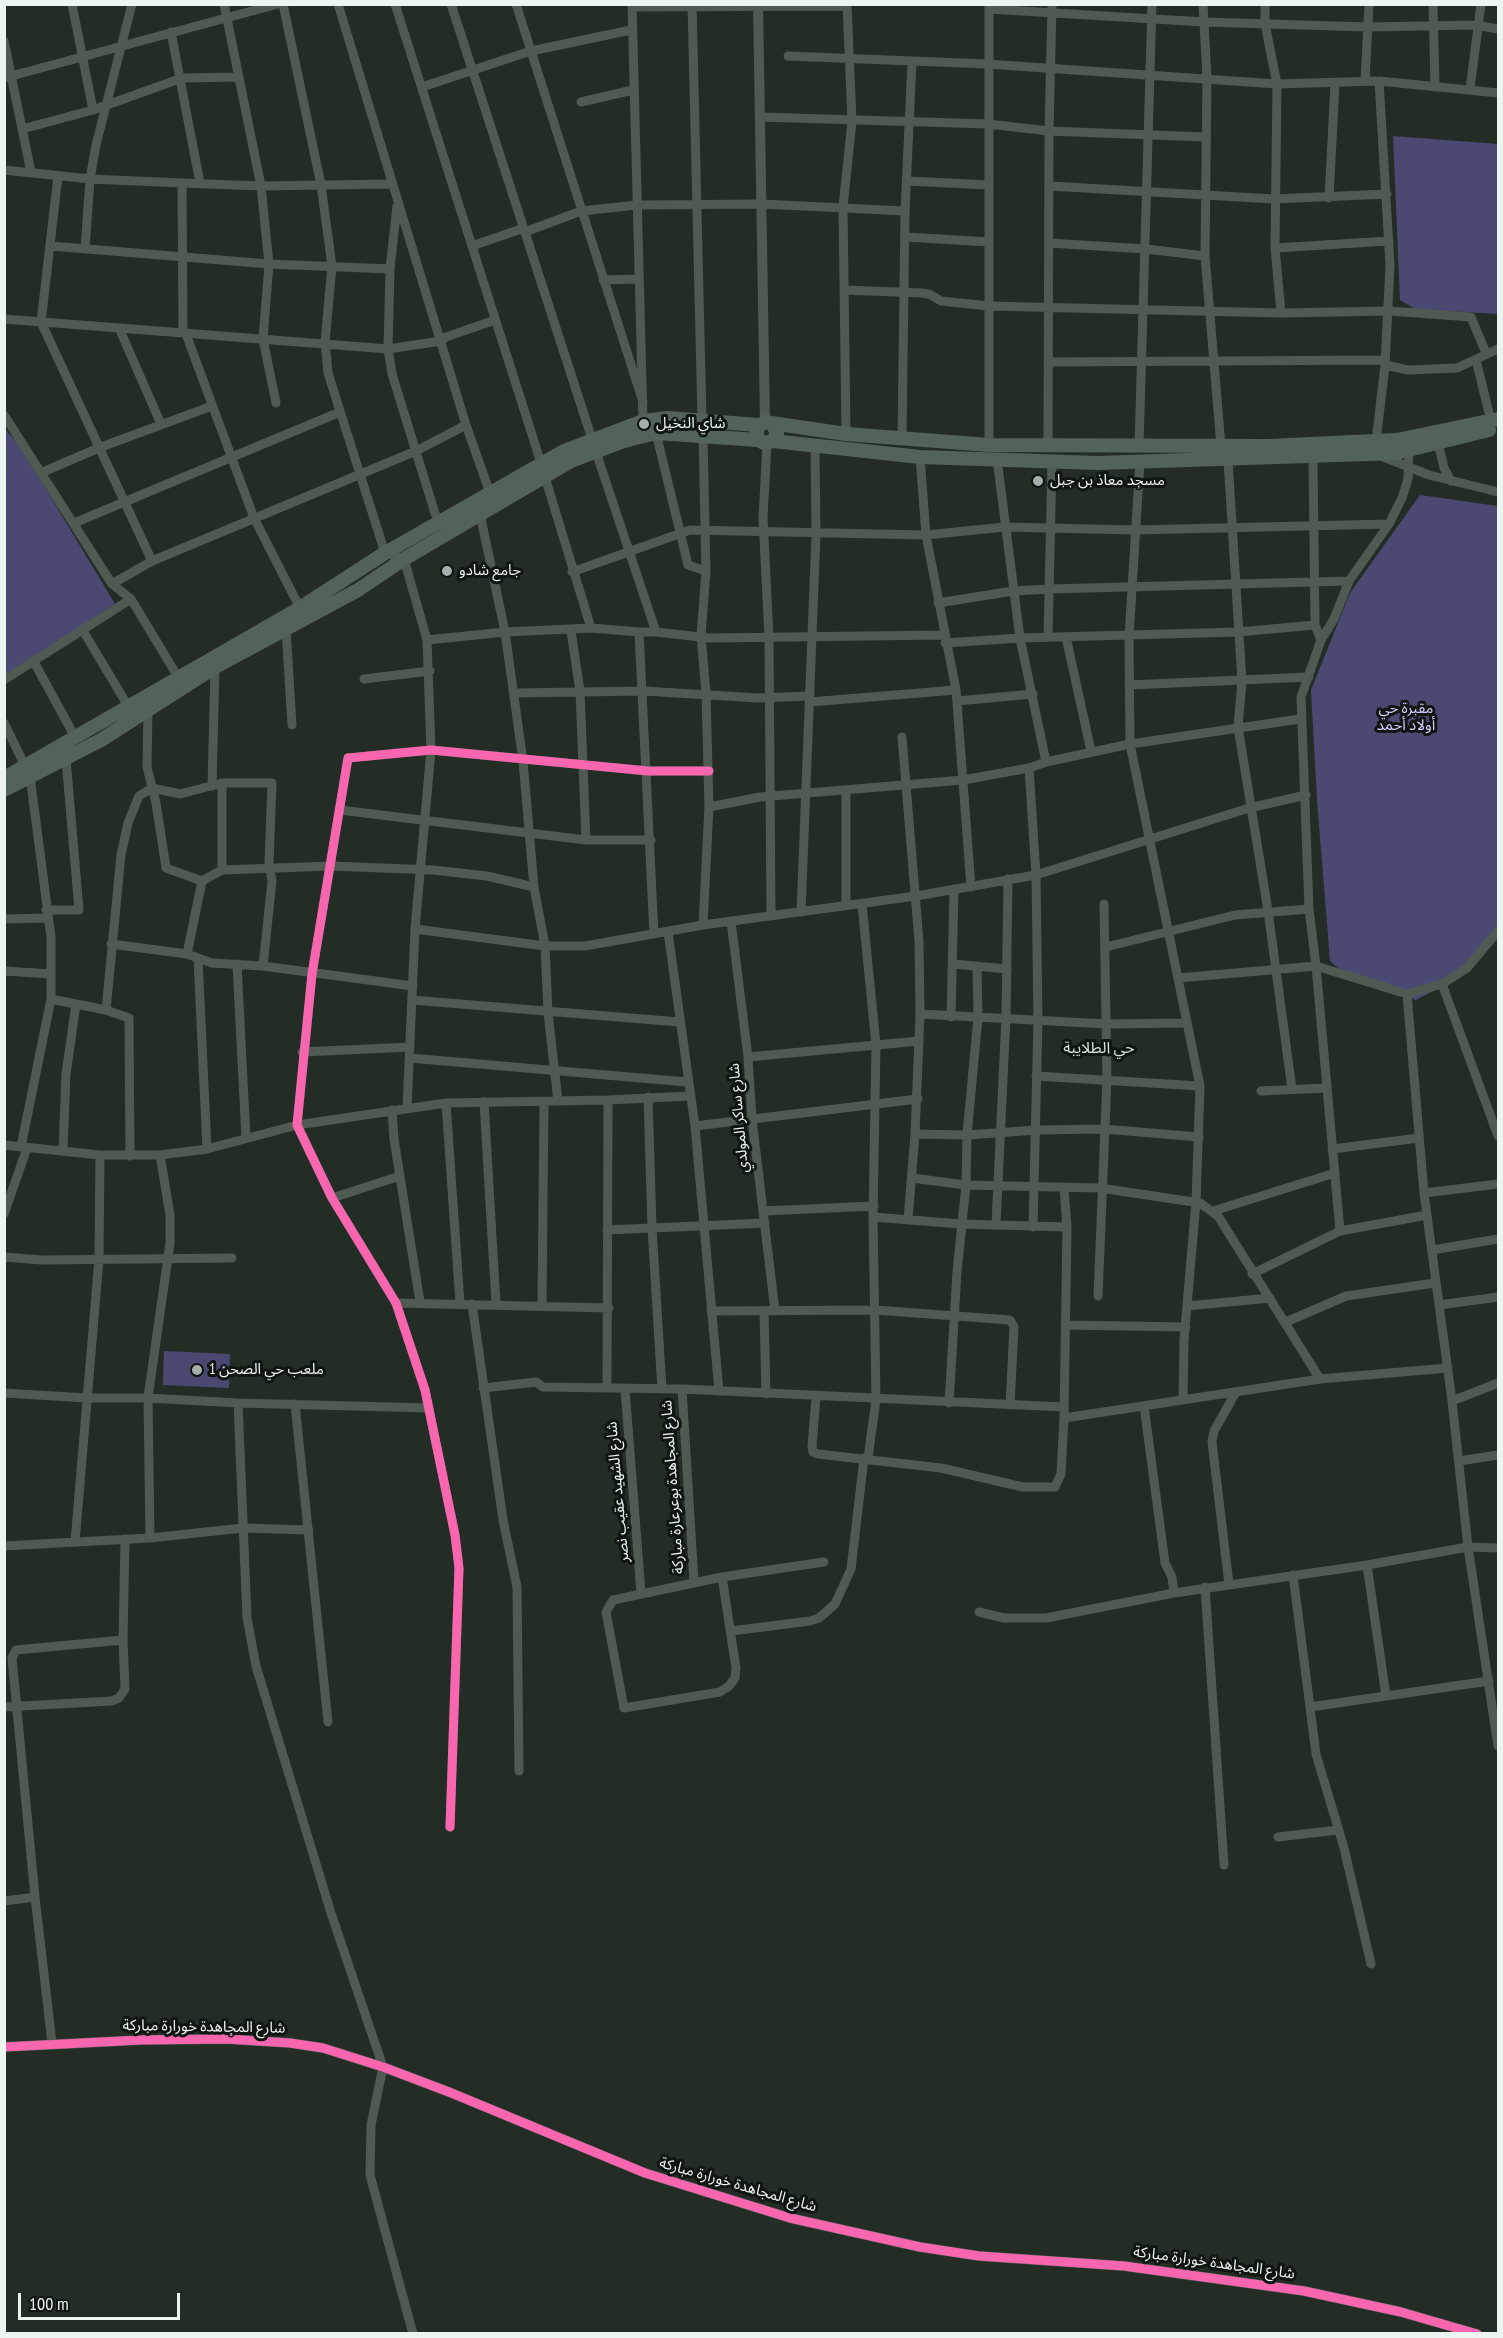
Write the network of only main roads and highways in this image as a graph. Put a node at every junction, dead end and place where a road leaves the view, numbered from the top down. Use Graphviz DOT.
graph roads {
  1 [pos="1496,423"];
  2 [pos="766,424"];
  3 [pos="766,442"];
  4 [pos="594,445"];
  5 [pos="1377,448"];
  6 [pos="543,470"];
  7 [pos="181,682"];
  8 [pos="27,771"];
  9 [pos="4,778"];
  10 [pos="4,790"];
  1 -- 5 [label="main road"];
  2 -- 3 [label="main road"];
  2 -- 3 [label="main road"];
  2 -- 4 [label="main road"];
  2 -- 5 [label="main road"];
  3 -- 4 [label="main road"];
  3 -- 5 [label="main road"];
  4 -- 6 [label="main road"];
  6 -- 7 [label="main road"];
  6 -- 7 [label="main road"];
  7 -- 8 [label="main road"];
  7 -- 8 [label="main road"];
  8 -- 9 [label="main road"];
  8 -- 10 [label="main road"];
}
